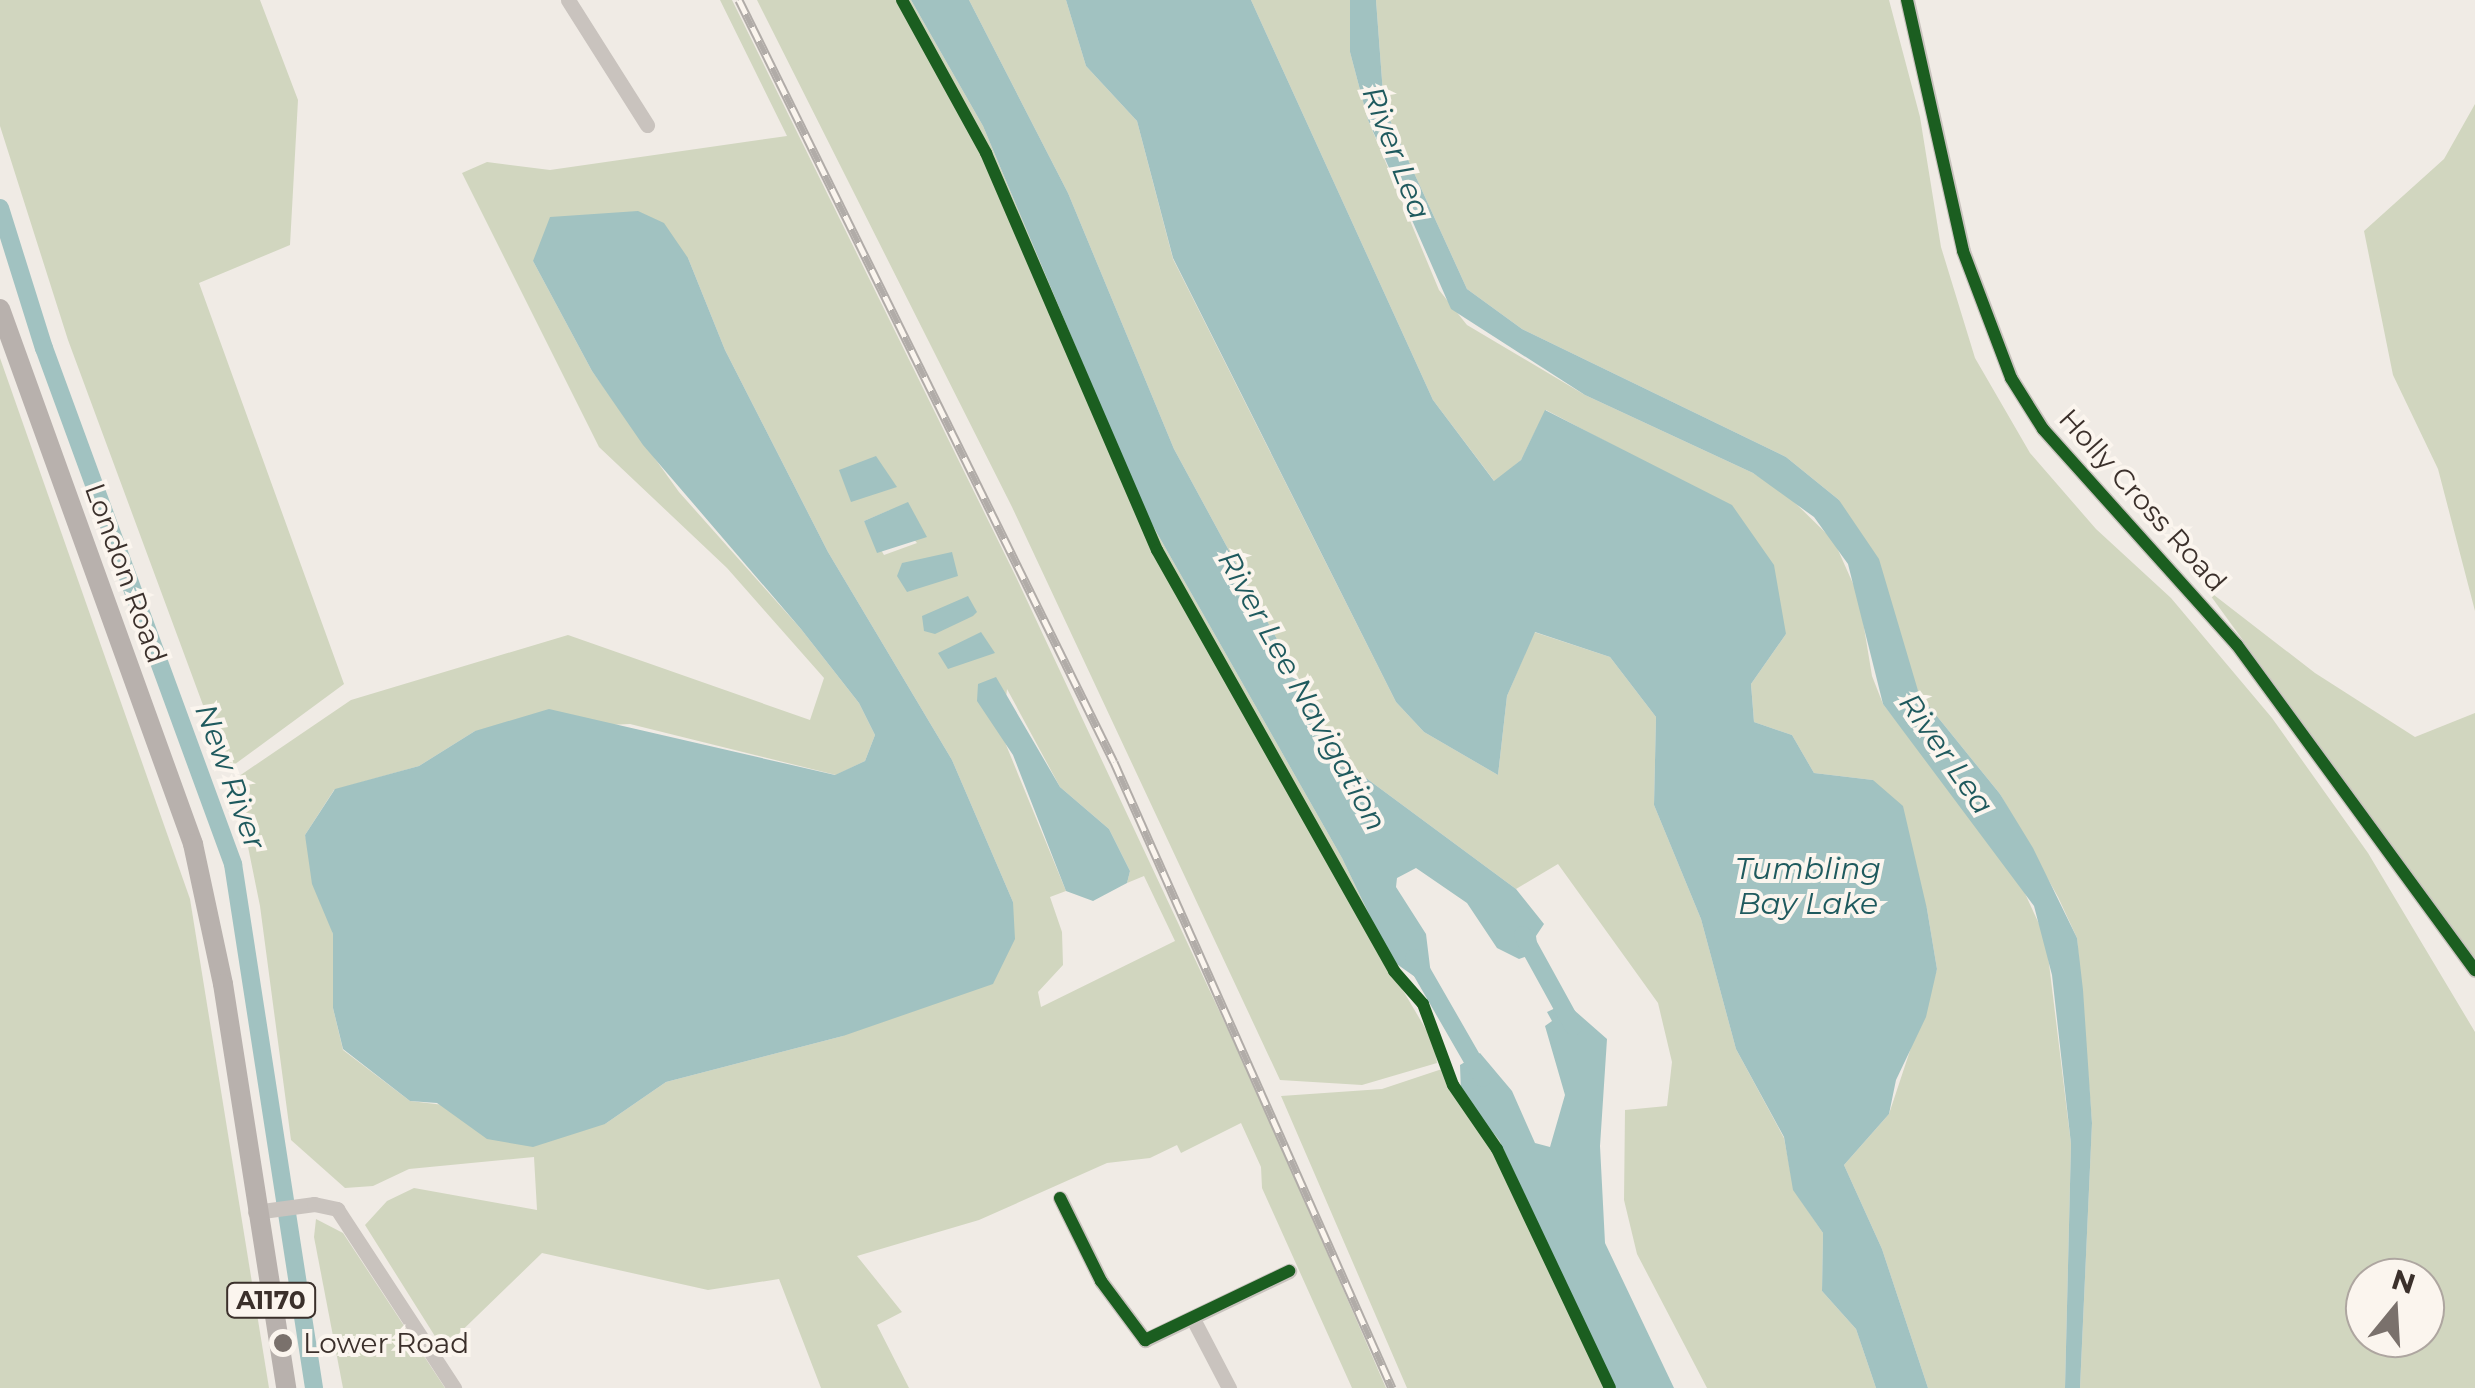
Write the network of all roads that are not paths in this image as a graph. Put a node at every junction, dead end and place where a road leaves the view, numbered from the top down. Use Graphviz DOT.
graph roads {
  1 [pos="568,0"];
  2 [pos="1907,0"];
  3 [pos="647,126"];
  4 [pos="0,309"];
  5 [pos="2475,970"];
  6 [pos="1060,1198"];
  7 [pos="255,1212"];
  8 [pos="1289,1271"];
  9 [pos="1193,1319"];
  10 [pos="286,1388"];
  11 [pos="454,1388"];
  12 [pos="1229,1388"];
  1 -- 3 [label="street"];
  2 -- 5 [label="street, Holly Cross Road"];
  4 -- 7 [label="main road, London Road / A1170"];
  6 -- 9 [label="street"];
  7 -- 10 [label="main road, A1170"];
  7 -- 11 [label="street"];
  8 -- 9 [label="street"];
  9 -- 12 [label="street"];
}
